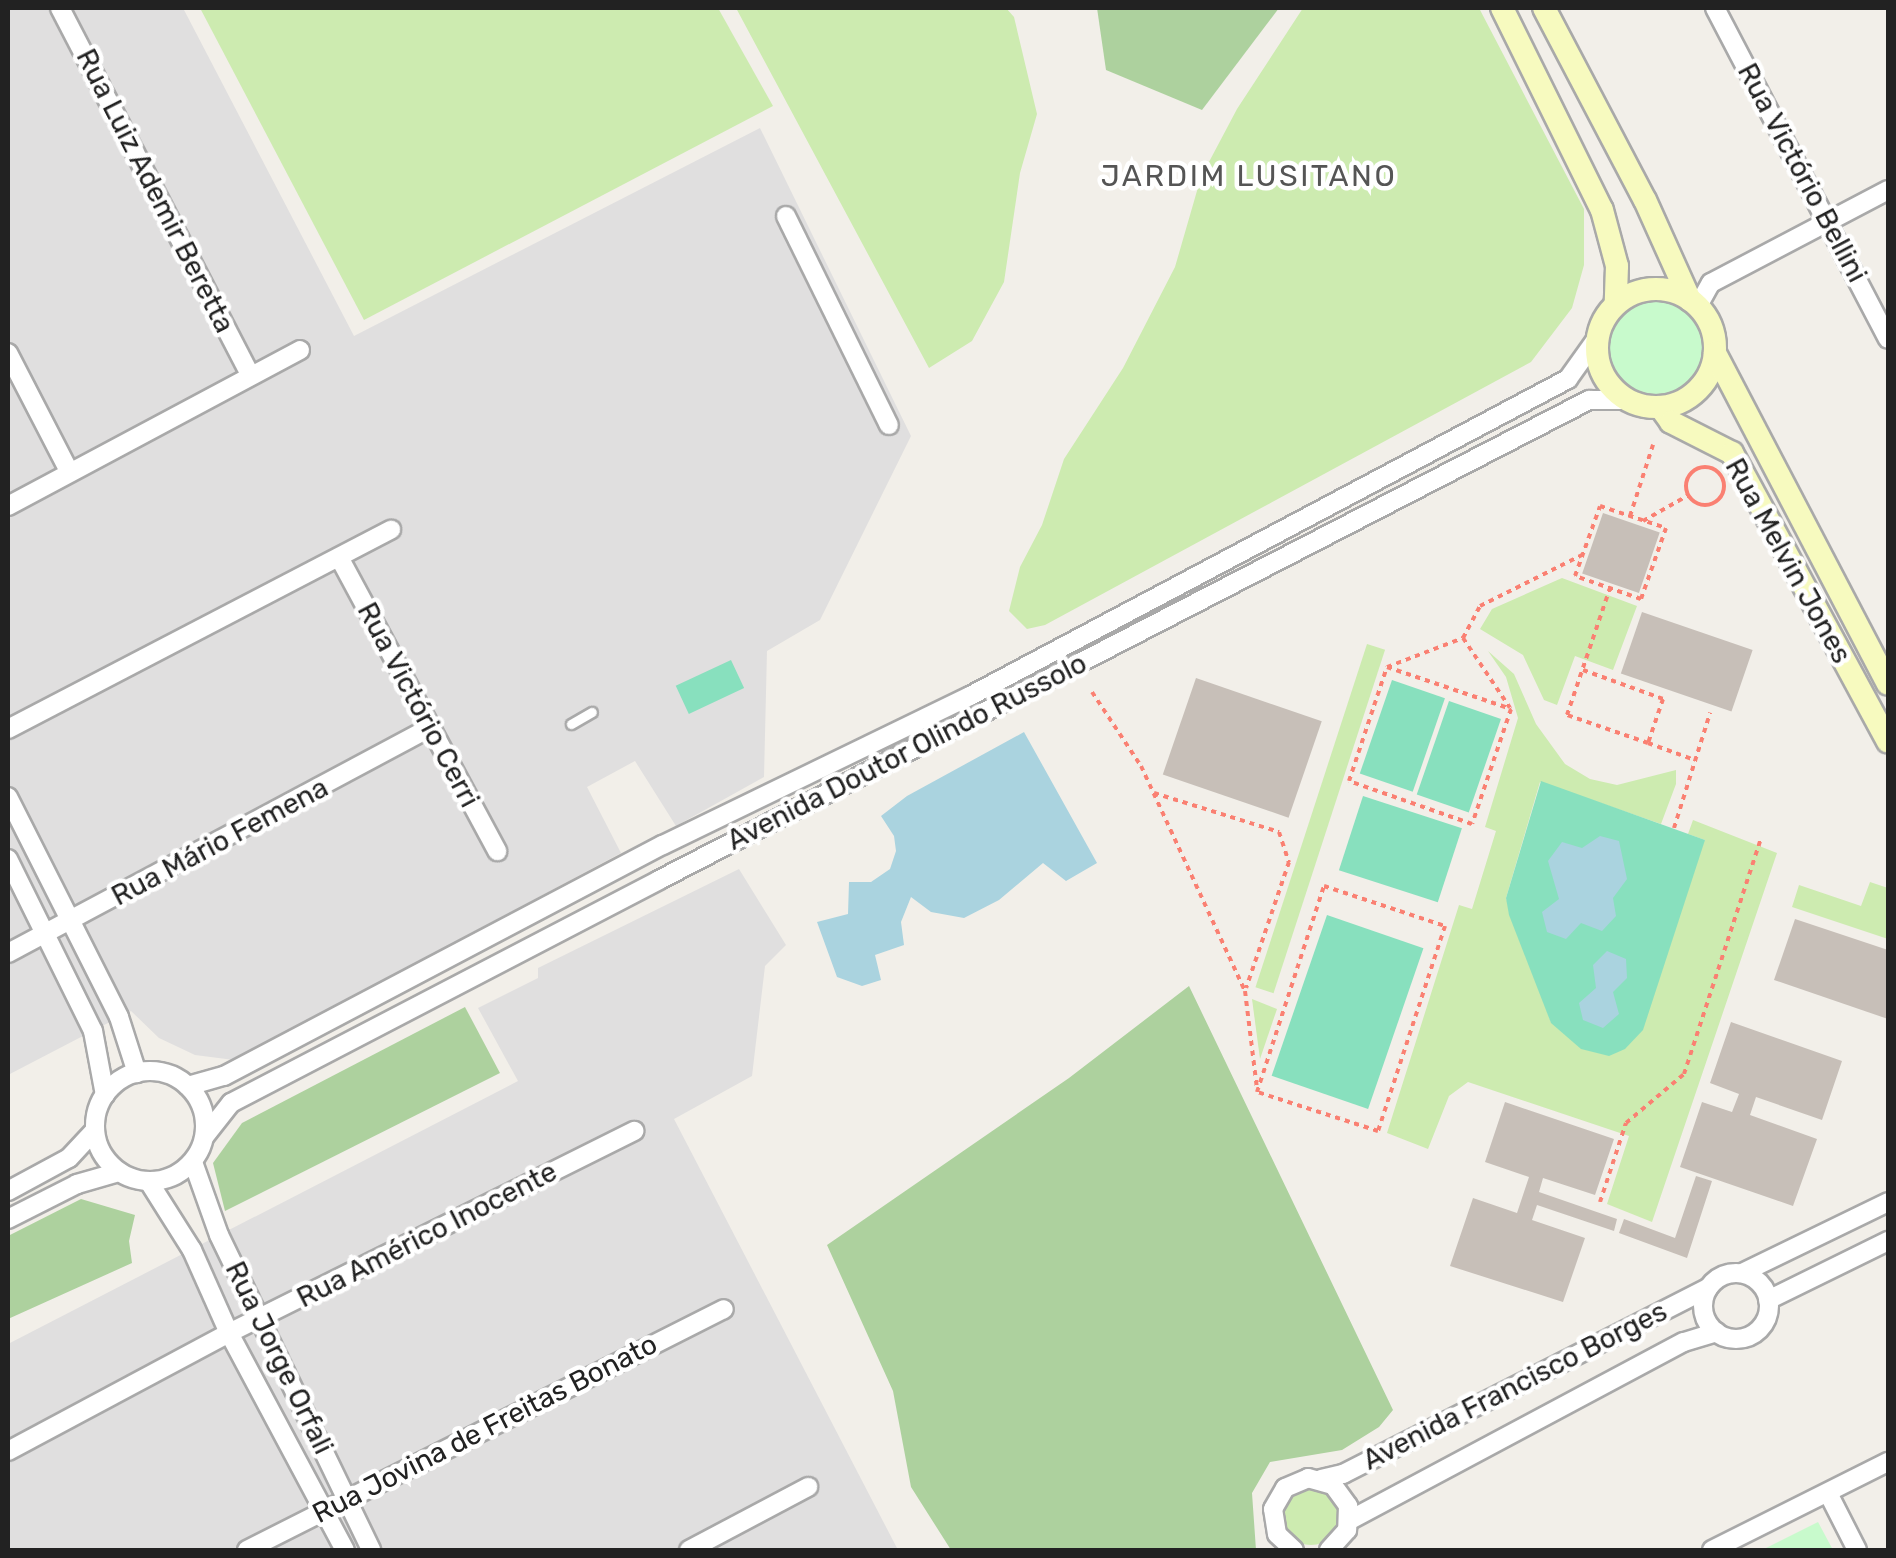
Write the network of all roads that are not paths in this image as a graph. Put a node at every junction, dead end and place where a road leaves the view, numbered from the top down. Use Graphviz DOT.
graph roads {
  1 [pos="60,8"];
  2 [pos="1502,8"];
  3 [pos="1544,8"];
  4 [pos="1715,8"];
  5 [pos="1888,190"];
  6 [pos="786,216"];
  7 [pos="1829,224"];
  8 [pos="1694,303"];
  9 [pos="1616,304"];
  10 [pos="1598,337"];
  11 [pos="1888,340"];
  12 [pos="300,350"];
  13 [pos="8,352"];
  14 [pos="1716,353"];
  15 [pos="250,375"];
  16 [pos="1626,400"];
  17 [pos="1661,408"];
  18 [pos="890,425"];
  19 [pos="69,470"];
  20 [pos="8,506"];
  21 [pos="391,530"];
  22 [pos="340,559"];
  23 [pos="1888,681"];
  24 [pos="592,712"];
  25 [pos="572,724"];
  26 [pos="430,727"];
  27 [pos="8,729"];
  28 [pos="1888,742"];
  29 [pos="850,751"];
  30 [pos="862,775"];
  31 [pos="8,797"];
  32 [pos="663,845"];
  33 [pos="498,851"];
  34 [pos="644,855"];
  35 [pos="8,860"];
  36 [pos="678,870"];
  37 [pos="658,880"];
  38 [pos="72,922"];
  39 [pos="45,934"];
  40 [pos="8,953"];
  41 [pos="136,1073"];
  42 [pos="188,1086"];
  43 [pos="104,1095"];
  44 [pos="95,1130"];
  45 [pos="634,1131"];
  46 [pos="205,1136"];
  47 [pos="192,1162"];
  48 [pos="119,1172"];
  49 [pos="150,1182"];
  50 [pos="8,1191"];
  51 [pos="1888,1202"];
  52 [pos="8,1220"];
  53 [pos="1888,1240"];
  54 [pos="1742,1274"];
  55 [pos="1708,1288"];
  56 [pos="1768,1300"];
  57 [pos="724,1309"];
  58 [pos="262,1318"];
  59 [pos="1716,1332"];
  60 [pos="229,1334"];
  61 [pos="8,1451"];
  62 [pos="1888,1462"];
  63 [pos="1321,1479"];
  64 [pos="808,1487"];
  65 [pos="1828,1493"];
  66 [pos="347,1499"];
  67 [pos="326,1510"];
  68 [pos="1350,1520"];
  69 [pos="247,1550"];
  70 [pos="345,1550"];
  71 [pos="371,1550"];
  72 [pos="689,1550"];
  73 [pos="1294,1550"];
  74 [pos="1332,1550"];
  75 [pos="1712,1550"];
  76 [pos="1857,1550"];
  1 -- 15 [label="street, Rua Luiz Ademir Beretta"];
  2 -- 9 [label="street"];
  3 -- 8 [label="street"];
  4 -- 7 [label="street, Rua Victório Bellini"];
  5 -- 7 [label="street"];
  6 -- 18 [label="street"];
  7 -- 8 [label="street"];
  7 -- 11 [label="street, Rua Victório Bellini"];
  8 -- 9 [label="street"];
  8 -- 14 [label="street"];
  9 -- 10 [label="street"];
  10 -- 16 [label="street"];
  10 -- 29 [label="street, Avenida Doutor Olindo Russolo"];
  12 -- 15 [label="street"];
  13 -- 19 [label="street"];
  14 -- 17 [label="street"];
  14 -- 23 [label="street, Rua Melvin Jones"];
  15 -- 19 [label="street"];
  16 -- 17 [label="street"];
  16 -- 30 [label="street, Avenida Doutor Olindo Russolo"];
  17 -- 28 [label="street, Rua Melvin Jones"];
  19 -- 20 [label="street"];
  21 -- 22 [label="street"];
  22 -- 26 [label="street, Rua Victório Cerri"];
  22 -- 27 [label="street"];
  24 -- 25 [label="lane"];
  26 -- 33 [label="street, Rua Victório Cerri"];
  26 -- 38 [label="street, Rua Mário Femena"];
  29 -- 30 [label="street"];
  29 -- 32 [label="street, Avenida Doutor Olindo Russolo"];
  30 -- 36 [label="street, Avenida Doutor Olindo Russolo"];
  31 -- 38 [label="street"];
  32 -- 34 [label="street, Avenida Doutor Olindo Russolo"];
  32 -- 36 [label="street"];
  34 -- 37 [label="street"];
  34 -- 42 [label="street, Avenida Doutor Olindo Russolo"];
  35 -- 39 [label="street"];
  36 -- 37 [label="street, Avenida Doutor Olindo Russolo"];
  37 -- 46 [label="street, Avenida Doutor Olindo Russolo"];
  38 -- 39 [label="street, Rua Mário Femena"];
  38 -- 41 [label="street"];
  39 -- 40 [label="street, Rua Mário Femena"];
  39 -- 43 [label="street"];
  41 -- 42 [label="street"];
  41 -- 43 [label="street"];
  42 -- 46 [label="street"];
  43 -- 44 [label="street"];
  44 -- 48 [label="street"];
  44 -- 50 [label="street"];
  45 -- 58 [label="street, Rua Américo Inocente"];
  46 -- 47 [label="street"];
  47 -- 49 [label="street"];
  47 -- 58 [label="street, Rua Jorge Orfali"];
  48 -- 49 [label="street"];
  48 -- 52 [label="street"];
  49 -- 60 [label="street, Rua Jorge Orfali"];
  51 -- 54 [label="street"];
  53 -- 56 [label="street"];
  54 -- 55 [label="street"];
  54 -- 56 [label="street"];
  55 -- 59 [label="street"];
  55 -- 63 [label="street, Avenida Francisco Borges"];
  56 -- 59 [label="street"];
  57 -- 66 [label="street, Rua Jovina de Freitas Bonato"];
  58 -- 60 [label="street, Rua Américo Inocente"];
  58 -- 66 [label="street, Rua Jorge Orfali"];
  59 -- 68 [label="street, Avenida Francisco Borges"];
  60 -- 61 [label="street, Rua Américo Inocente"];
  60 -- 67 [label="street, Rua Jorge Orfali"];
  62 -- 65 [label="street"];
  63 -- 68 [label="street"];
  63 -- 73 [label="street, Avenida Francisco Borges"];
  64 -- 72 [label="street"];
  65 -- 75 [label="street"];
  65 -- 76 [label="street"];
  66 -- 67 [label="street, Rua Jovina de Freitas Bonato"];
  66 -- 71 [label="street, Rua Jorge Orfali"];
  67 -- 69 [label="street, Rua Jovina de Freitas Bonato"];
  67 -- 70 [label="street, Rua Jorge Orfali"];
  68 -- 74 [label="street"];
}
